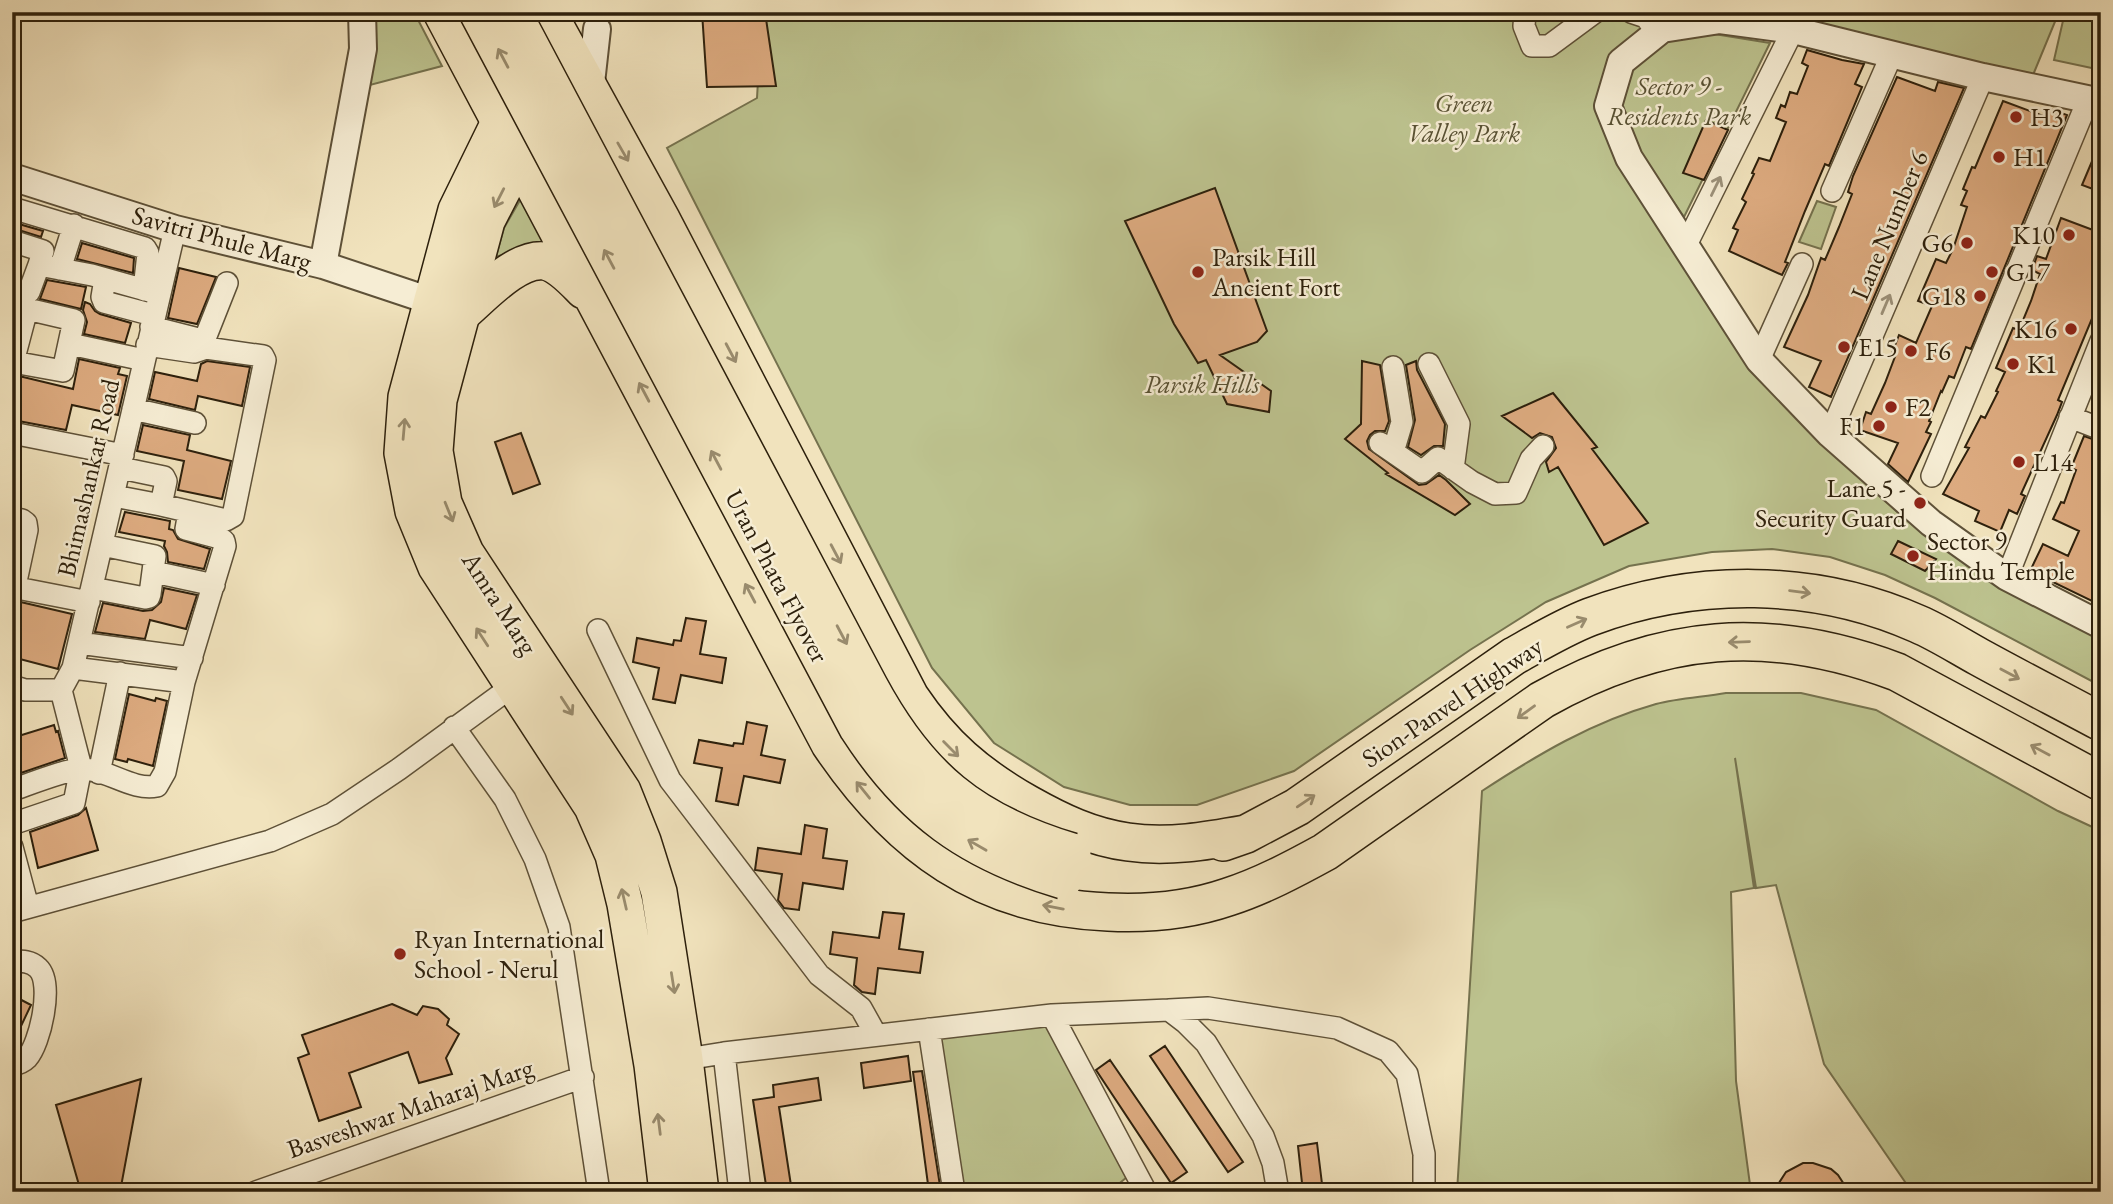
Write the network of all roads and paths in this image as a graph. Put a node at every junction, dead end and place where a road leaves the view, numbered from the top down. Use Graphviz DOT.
graph roads {
  1 [pos="362,12"];
  2 [pos="442,12"];
  3 [pos="478,12"];
  4 [pos="512,12"];
  5 [pos="547,12"];
  6 [pos="1525,12"];
  7 [pos="1595,12"];
  8 [pos="1631,12"];
  9 [pos="601,21"];
  10 [pos="1793,30"];
  11 [pos="1657,33"];
  12 [pos="1892,54"];
  13 [pos="572,59"];
  14 [pos="471,65"];
  15 [pos="1983,77"];
  16 [pos="590,92"];
  17 [pos="2094,101"];
  18 [pos="500,120"];
  19 [pos="520,157"];
  20 [pos="12,177"];
  21 [pos="1832,191"];
  22 [pos="12,208"];
  23 [pos="456,209"];
  24 [pos="74,225"];
  25 [pos="175,229"];
  26 [pos="12,241"];
  27 [pos="1685,247"];
  28 [pos="1802,264"];
  29 [pos="323,265"];
  30 [pos="49,267"];
  31 [pos="106,279"];
  32 [pos="226,283"];
  33 [pos="151,292"];
  34 [pos="23,296"];
  35 [pos="597,303"];
  36 [pos="447,307"];
  37 [pos="149,337"];
  38 [pos="2101,341"];
  39 [pos="70,344"];
  40 [pos="1759,360"];
  41 [pos="13,363"];
  42 [pos="1429,364"];
  43 [pos="1393,367"];
  44 [pos="133,409"];
  45 [pos="2070,416"];
  46 [pos="195,423"];
  47 [pos="2101,429"];
  48 [pos="12,433"];
  49 [pos="1830,434"];
  50 [pos="1543,446"];
  51 [pos="122,461"];
  52 [pos="1452,469"];
  53 [pos="1932,476"];
  54 [pos="114,496"];
  55 [pos="161,505"];
  56 [pos="189,512"];
  57 [pos="12,518"];
  58 [pos="102,545"];
  59 [pos="154,572"];
  60 [pos="2007,577"];
  61 [pos="214,585"];
  62 [pos="14,586"];
  63 [pos="90,595"];
  64 [pos="2101,625"];
  65 [pos="598,630"];
  66 [pos="79,643"];
  67 [pos="192,658"];
  68 [pos="73,668"];
  69 [pos="120,673"];
  70 [pos="184,682"];
  71 [pos="514,685"];
  72 [pos="12,686"];
  73 [pos="61,690"];
  74 [pos="2101,722"];
  75 [pos="454,727"];
  76 [pos="90,770"];
  77 [pos="2101,782"];
  78 [pos="12,790"];
  79 [pos="12,824"];
  80 [pos="1246,834"];
  81 [pos="12,847"];
  82 [pos="1067,866"];
  83 [pos="1263,882"];
  84 [pos="20,909"];
  85 [pos="12,961"];
  86 [pos="1169,1010"];
  87 [pos="1052,1015"];
  88 [pos="929,1029"];
  89 [pos="876,1035"];
  90 [pos="724,1053"];
  91 [pos="669,1062"];
  92 [pos="12,1065"];
  93 [pos="583,1077"];
  94 [pos="1139,1189"];
  95 [pos="256,1192"];
  96 [pos="599,1192"];
  97 [pos="667,1192"];
  98 [pos="701,1192"];
  99 [pos="740,1192"];
  100 [pos="954,1192"];
  101 [pos="1278,1192"];
  102 [pos="1424,1192"];
  1 -- 29 [label="street"];
  2 -- 14 [label="highway"];
  82 -- 3 [label="highway, Uran Phata Flyover, one-way, bridge"];
  4 -- 82 [label="highway, Uran Phata Flyover, one-way, bridge"];
  5 -- 13 [label="highway"];
  6 -- 7 [label="street"];
  8 -- 11 [label="street"];
  9 -- 13 [label="street"];
  9 -- 16 [label="street"];
  10 -- 11 [label="street"];
  10 -- 12 [label="street"];
  27 -- 10 [label="street, one-way"];
  11 -- 27 [label="street"];
  12 -- 15 [label="street"];
  12 -- 21 [label="street"];
  13 -- 16 [label="highway"];
  13 -- 18 [label="highway, Amra Marg"];
  14 -- 18 [label="highway"];
  14 -- 23 [label="highway"];
  15 -- 17 [label="street"];
  49 -- 15 [label="street, Lane Number 6, one-way"];
  16 -- 19 [label="highway, Amra Marg"];
  16 -- 80 [label="highway, one-way"];
  17 -- 53 [label="street"];
  18 -- 19 [label="highway"];
  18 -- 23 [label="highway, Amra Marg"];
  19 -- 35 [label="highway"];
  19 -- 36 [label="highway, Amra Marg, one-way"];
  20 -- 25 [label="street, Savitri Phule Marg"];
  22 -- 24 [label="street"];
  23 -- 36 [label="highway, Amra Marg"];
  24 -- 30 [label="street"];
  24 -- 33 [label="street"];
  25 -- 29 [label="street, Savitri Phule Marg"];
  25 -- 33 [label="street, Bhimashankar Road"];
  26 -- 30 [label="street"];
  27 -- 40 [label="street"];
  28 -- 40 [label="street"];
  29 -- 36 [label="street, Savitri Phule Marg"];
  30 -- 31 [label="street"];
  30 -- 34 [label="street"];
  31 -- 33 [label="street"];
  31 -- 37 [label="street"];
  32 -- 37 [label="street"];
  33 -- 37 [label="street, Bhimashankar Road"];
  34 -- 39 [label="street"];
  34 -- 41 [label="street"];
  35 -- 36 [label="highway"];
  83 -- 35 [label="highway, one-way"];
  71 -- 36 [label="highway, Amra Marg, one-way"];
  36 -- 91 [label="highway, Amra Marg, one-way"];
  37 -- 39 [label="street"];
  37 -- 44 [label="street, Bhimashankar Road"];
  37 -- 56 [label="street"];
  38 -- 45 [label="street"];
  39 -- 41 [label="street"];
  40 -- 49 [label="street"];
  42 -- 52 [label="street"];
  43 -- 52 [label="street"];
  44 -- 46 [label="street"];
  44 -- 51 [label="street, Bhimashankar Road"];
  45 -- 47 [label="street"];
  45 -- 60 [label="street"];
  48 -- 51 [label="street"];
  49 -- 60 [label="street"];
  50 -- 52 [label="street"];
  51 -- 54 [label="street, Bhimashankar Road"];
  51 -- 55 [label="street"];
  54 -- 55 [label="street"];
  54 -- 58 [label="street, Bhimashankar Road"];
  55 -- 56 [label="street"];
  56 -- 61 [label="street"];
  57 -- 62 [label="street"];
  58 -- 59 [label="street"];
  58 -- 63 [label="street, Bhimashankar Road"];
  59 -- 61 [label="street"];
  59 -- 63 [label="street"];
  60 -- 64 [label="street"];
  61 -- 67 [label="street"];
  62 -- 63 [label="street"];
  63 -- 66 [label="street, Bhimashankar Road"];
  65 -- 89 [label="street"];
  66 -- 67 [label="street"];
  66 -- 68 [label="street, Bhimashankar Road"];
  67 -- 70 [label="street"];
  68 -- 69 [label="street"];
  68 -- 73 [label="street, Bhimashankar Road"];
  69 -- 70 [label="street"];
  69 -- 76 [label="street"];
  70 -- 76 [label="street"];
  71 -- 75 [label="street"];
  91 -- 71 [label="highway, Amra Marg, one-way"];
  72 -- 73 [label="street"];
  73 -- 76 [label="street"];
  80 -- 74 [label="highway, Sion-Panvel Highway, one-way"];
  75 -- 84 [label="street"];
  75 -- 93 [label="street"];
  76 -- 78 [label="street"];
  76 -- 79 [label="street"];
  77 -- 83 [label="highway, Sion-Panvel Highway, one-way"];
  80 -- 82 [label="highway, Uran Phata Flyover"];
  81 -- 84 [label="street"];
  82 -- 83 [label="highway, Uran Phata Flyover"];
  85 -- 92 [label="street"];
  86 -- 87 [label="street"];
  86 -- 101 [label="street"];
  86 -- 102 [label="street"];
  87 -- 88 [label="street"];
  87 -- 94 [label="street"];
  88 -- 89 [label="street"];
  88 -- 100 [label="street"];
  89 -- 90 [label="street"];
  90 -- 91 [label="street"];
  90 -- 99 [label="street"];
  97 -- 91 [label="highway, Amra Marg, one-way"];
  91 -- 98 [label="highway, Amra Marg"];
  93 -- 95 [label="street, Basveshwar Maharaj Marg"];
  93 -- 96 [label="street"];
}
